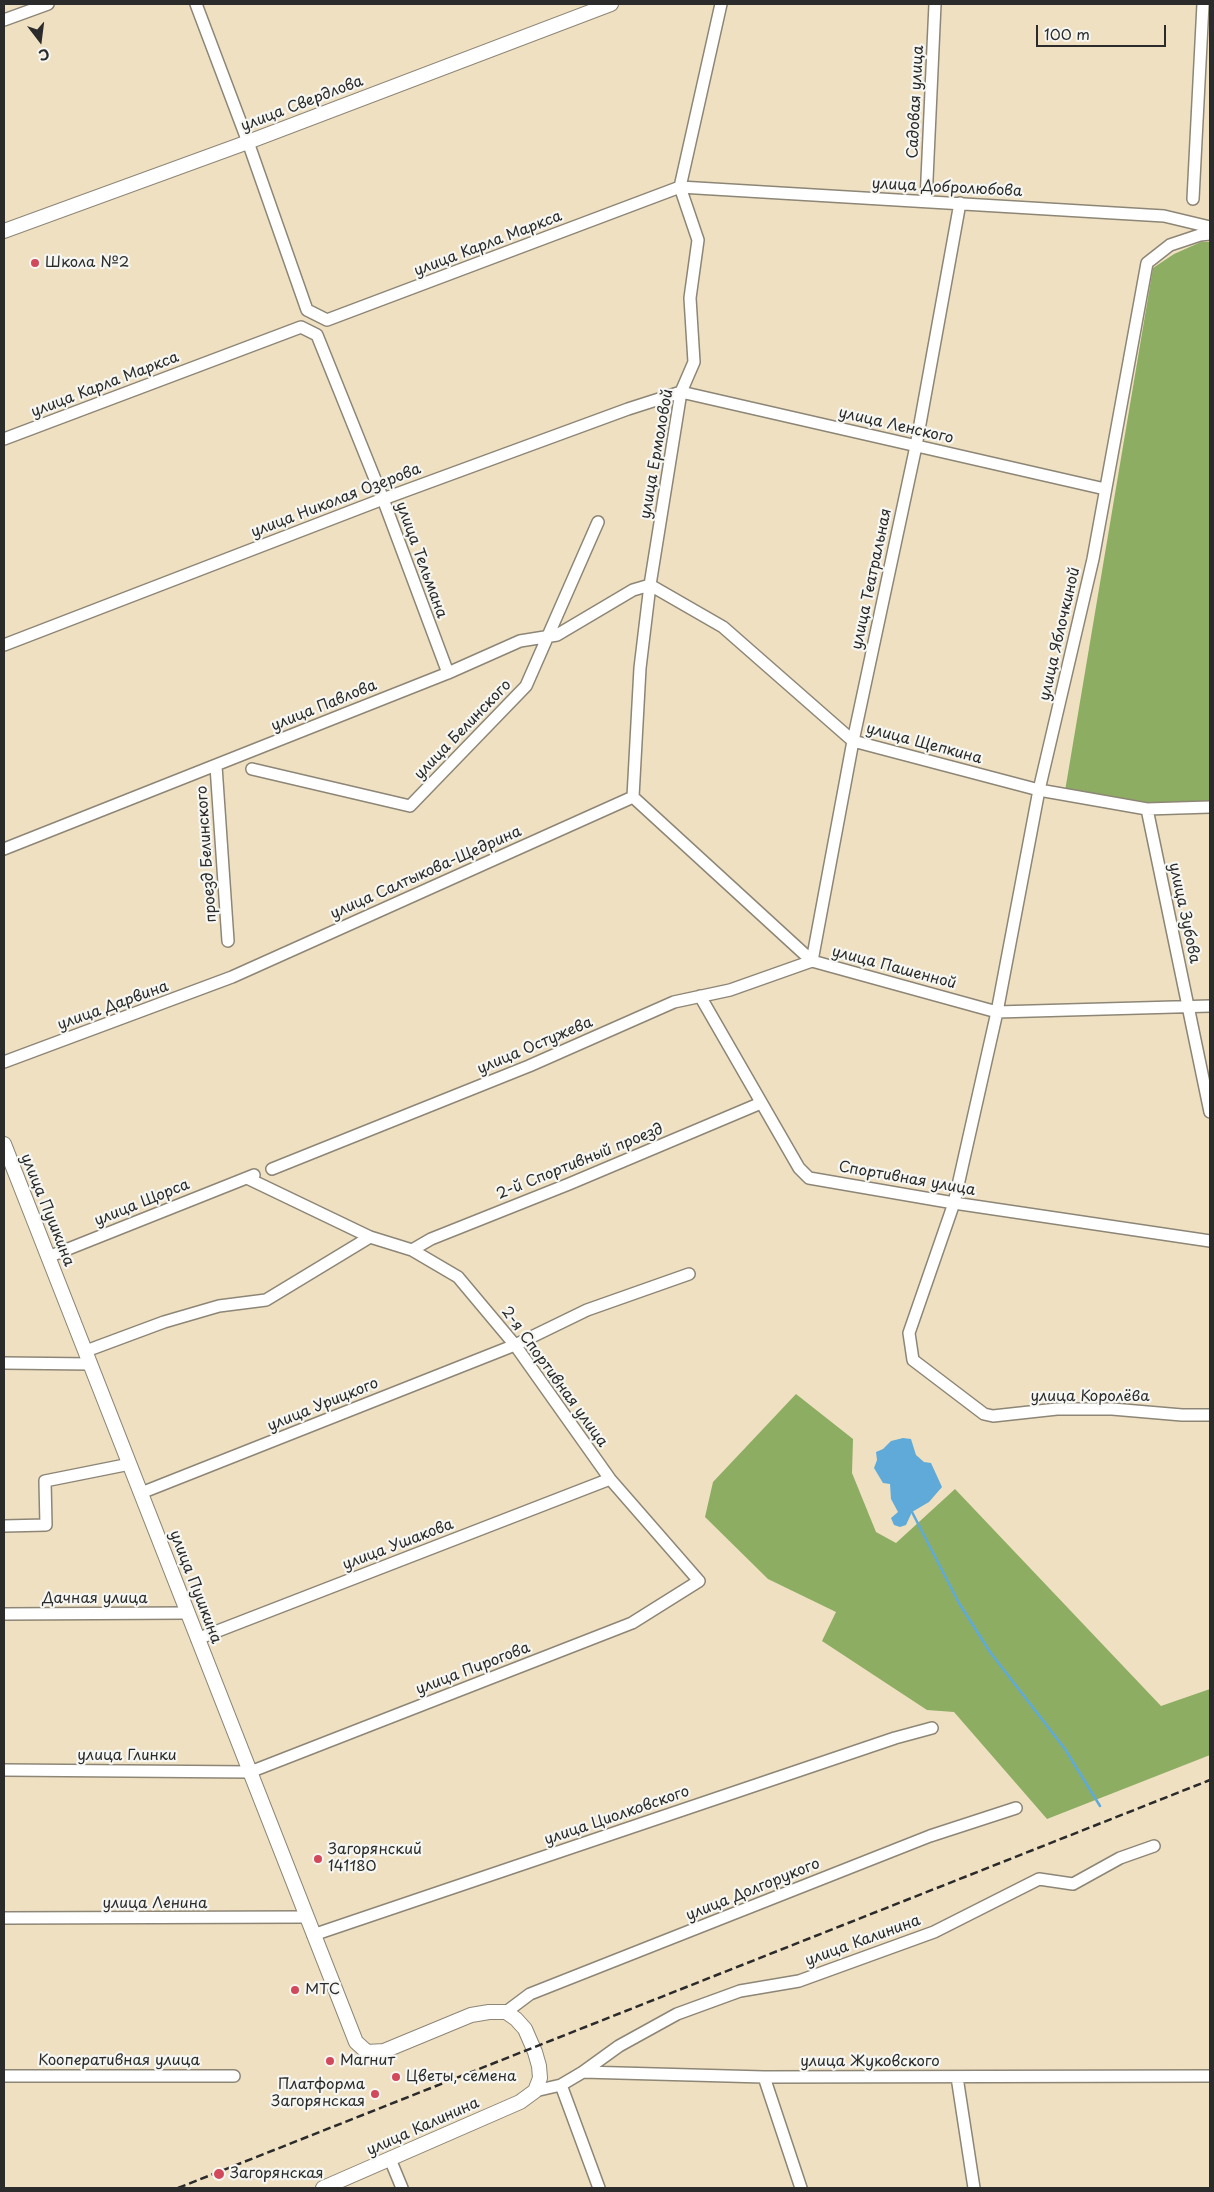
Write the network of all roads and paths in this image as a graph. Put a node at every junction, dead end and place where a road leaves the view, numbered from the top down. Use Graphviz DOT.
graph roads {
  1 [pos="48,4"];
  2 [pos="196,4"];
  3 [pos="611,4"];
  4 [pos="721,4"];
  5 [pos="936,4"];
  6 [pos="1203,4"];
  7 [pos="4,20"];
  8 [pos="248,142"];
  9 [pos="680,187"];
  10 [pos="1194,199"];
  11 [pos="926,201"];
  12 [pos="960,203"];
  13 [pos="1210,227"];
  14 [pos="4,231"];
  15 [pos="1210,234"];
  16 [pos="302,327"];
  17 [pos="681,392"];
  18 [pos="4,440"];
  19 [pos="916,446"];
  20 [pos="1105,489"];
  21 [pos="383,499"];
  22 [pos="598,522"];
  23 [pos="650,585"];
  24 [pos="548,637"];
  25 [pos="4,645"];
  26 [pos="448,673"];
  27 [pos="853,741"];
  28 [pos="216,766"];
  29 [pos="252,769"];
  30 [pos="1039,790"];
  31 [pos="633,797"];
  32 [pos="1210,806"];
  33 [pos="1147,808"];
  34 [pos="4,849"];
  35 [pos="228,940"];
  36 [pos="812,961"];
  37 [pos="232,977"];
  38 [pos="700,996"];
  39 [pos="1189,1006"];
  40 [pos="1210,1006"];
  41 [pos="997,1012"];
  42 [pos="4,1062"];
  43 [pos="761,1103"];
  44 [pos="1210,1112"];
  45 [pos="4,1144"];
  46 [pos="272,1169"];
  47 [pos="251,1176"];
  48 [pos="954,1203"];
  49 [pos="370,1237"];
  50 [pos="1210,1241"];
  51 [pos="412,1250"];
  52 [pos="48,1257"];
  53 [pos="689,1274"];
  54 [pos="515,1345"];
  55 [pos="88,1357"];
  56 [pos="4,1363"];
  57 [pos="1210,1415"];
  58 [pos="130,1464"];
  59 [pos="610,1479"];
  60 [pos="141,1493"];
  61 [pos="4,1526"];
  62 [pos="699,1581"];
  63 [pos="187,1613"];
  64 [pos="4,1614"];
  65 [pos="197,1639"];
  66 [pos="932,1728"];
  67 [pos="4,1770"];
  68 [pos="250,1772"];
  69 [pos="1016,1808"];
  70 [pos="1154,1846"];
  71 [pos="306,1917"];
  72 [pos="4,1918"];
  73 [pos="313,1935"];
  74 [pos="506,2012"];
  75 [pos="583,2072"];
  76 [pos="4,2076"];
  77 [pos="234,2076"];
  78 [pos="1210,2076"];
  79 [pos="764,2077"];
  80 [pos="957,2077"];
  81 [pos="561,2085"];
  82 [pos="535,2091"];
  83 [pos="390,2159"];
  84 [pos="322,2188"];
  85 [pos="402,2188"];
  86 [pos="599,2188"];
  87 [pos="801,2188"];
  88 [pos="974,2188"];
  1 -- 7 [label="street"];
  2 -- 8 [label="street"];
  3 -- 8 [label="main road, улица Свердлова"];
  4 -- 9 [label="street"];
  5 -- 11 [label="street, Садовая улица"];
  6 -- 10 [label="street"];
  8 -- 9 [label="street, улица Карла Маркса"];
  8 -- 14 [label="main road, улица Свердлова"];
  9 -- 11 [label="street, улица Добролюбова"];
  9 -- 17 [label="street, улица Ермоловой"];
  11 -- 12 [label="street, улица Добролюбова"];
  12 -- 13 [label="street, улица Добролюбова"];
  12 -- 19 [label="street, улица Театральная"];
  15 -- 20 [label="street, улица Яблочкиной"];
  16 -- 18 [label="street, улица Карла Маркса"];
  16 -- 21 [label="street, улица Тельмана"];
  17 -- 19 [label="street, улица Ленского"];
  17 -- 21 [label="street, улица Николая Озерова"];
  17 -- 23 [label="street, улица Ермоловой"];
  19 -- 20 [label="street, улица Ленского"];
  19 -- 27 [label="street, улица Театральная"];
  20 -- 30 [label="street, улица Яблочкиной"];
  21 -- 25 [label="street, улица Николая Озерова"];
  21 -- 26 [label="street, улица Тельмана"];
  22 -- 24 [label="street, улица Белинского"];
  23 -- 24 [label="street, улица Павлова"];
  23 -- 27 [label="street, улица Щепкина"];
  23 -- 31 [label="street, улица Ермоловой"];
  24 -- 26 [label="street, улица Павлова"];
  24 -- 29 [label="street, улица Белинского"];
  26 -- 28 [label="street, улица Павлова"];
  27 -- 30 [label="street, улица Щепкина"];
  27 -- 36 [label="street, улица Театральная"];
  28 -- 34 [label="street, улица Павлова"];
  28 -- 35 [label="street, проезд Белинского"];
  30 -- 33 [label="street, улица Щепкина"];
  30 -- 41 [label="street, улица Яблочкиной"];
  31 -- 36 [label="street, улица Пашенной"];
  31 -- 37 [label="street, улица Салтыкова-Щедрина"];
  32 -- 33 [label="street, улица Щепкина"];
  33 -- 39 [label="street, улица Зубова"];
  36 -- 38 [label="street, улица Остужева"];
  36 -- 41 [label="street, улица Пашенной"];
  37 -- 42 [label="street, улица Дарвина"];
  38 -- 43 [label="street, Спортивная улица"];
  38 -- 46 [label="street, улица Остужева"];
  39 -- 40 [label="street, улица Пашенной"];
  39 -- 41 [label="street, улица Пашенной"];
  39 -- 44 [label="street, улица Зубова"];
  41 -- 48 [label="street, улица Королёва"];
  43 -- 48 [label="street, Спортивная улица"];
  43 -- 51 [label="street, 2-й Спортивный проезд"];
  45 -- 52 [label="main road, улица Пушкина"];
  47 -- 49 [label="street, 2-я Спортивная улица"];
  47 -- 52 [label="street, улица Щорса"];
  48 -- 50 [label="street, Спортивная улица"];
  48 -- 57 [label="street, улица Королёва"];
  49 -- 51 [label="street, 2-я Спортивная улица"];
  49 -- 55 [label="street"];
  51 -- 54 [label="street, 2-я Спортивная улица"];
  52 -- 55 [label="main road, улица Пушкина"];
  53 -- 54 [label="street, улица Урицкого"];
  54 -- 59 [label="street, 2-я Спортивная улица"];
  54 -- 60 [label="street, улица Урицкого"];
  55 -- 56 [label="street"];
  55 -- 58 [label="main road, улица Пушкина"];
  58 -- 60 [label="main road, улица Пушкина"];
  58 -- 61 [label="street"];
  59 -- 62 [label="street, 2-я Спортивная улица"];
  59 -- 65 [label="street, улица Ушакова"];
  60 -- 63 [label="main road, улица Пушкина"];
  62 -- 68 [label="street, улица Пирогова"];
  63 -- 64 [label="street, Дачная улица"];
  63 -- 65 [label="main road, улица Пушкина"];
  65 -- 68 [label="main road, улица Пушкина"];
  66 -- 73 [label="street, улица Циолковского"];
  67 -- 68 [label="street, улица Глинки"];
  68 -- 71 [label="main road, улица Пушкина"];
  69 -- 74 [label="street, улица Долгорукого"];
  70 -- 75 [label="street, улица Калинина"];
  71 -- 72 [label="street, улица Ленина"];
  71 -- 73 [label="main road, улица Пушкина"];
  73 -- 74 [label="main road, улица Пушкина"];
  74 -- 82 [label="main road"];
  75 -- 79 [label="street, улица Жуковского"];
  75 -- 81 [label="street"];
  76 -- 77 [label="street, Кооперативная улица"];
  78 -- 80 [label="street, улица Жуковского"];
  79 -- 80 [label="street, улица Жуковского"];
  79 -- 87 [label="street"];
  80 -- 88 [label="street"];
  81 -- 82 [label="street"];
  81 -- 86 [label="street"];
  82 -- 83 [label="main road, улица Калинина"];
  83 -- 84 [label="main road, улица Калинина"];
  83 -- 85 [label="street"];
}
